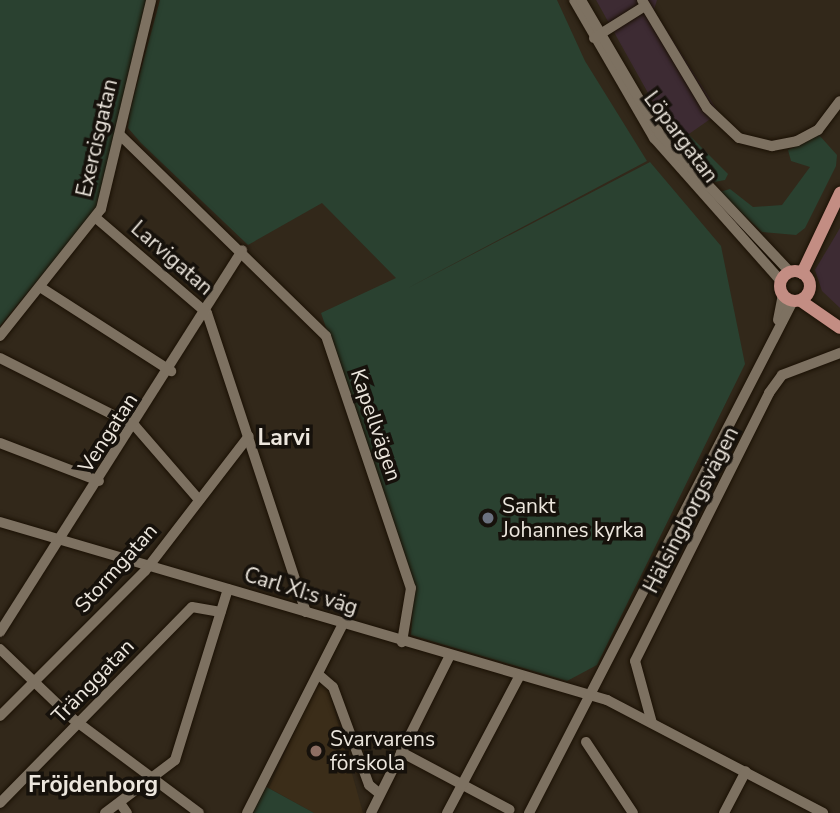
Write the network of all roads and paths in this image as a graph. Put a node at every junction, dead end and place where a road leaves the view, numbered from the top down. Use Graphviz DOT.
graph roads {
  1 [pos="151,0"];
  2 [pos="574,0"];
  3 [pos="581,0"];
  4 [pos="645,3"];
  5 [pos="596,37"];
  6 [pos="840,101"];
  7 [pos="120,135"];
  8 [pos="840,193"];
  9 [pos="96,218"];
  10 [pos="242,250"];
  11 [pos="791,275"];
  12 [pos="40,287"];
  13 [pos="797,297"];
  14 [pos="206,313"];
  15 [pos="840,319"];
  16 [pos="840,328"];
  17 [pos="0,336"];
  18 [pos="840,353"];
  19 [pos="0,358"];
  20 [pos="171,371"];
  21 [pos="135,426"];
  22 [pos="249,436"];
  23 [pos="0,443"];
  24 [pos="99,481"];
  25 [pos="200,500"];
  26 [pos="0,522"];
  27 [pos="61,540"];
  28 [pos="149,566"];
  29 [pos="228,590"];
  30 [pos="221,612"];
  31 [pos="306,612"];
  32 [pos="343,624"];
  33 [pos="0,632"];
  34 [pos="402,642"];
  35 [pos="0,649"];
  36 [pos="450,655"];
  37 [pos="319,675"];
  38 [pos="520,675"];
  39 [pos="33,682"];
  40 [pos="593,695"];
  41 [pos="0,716"];
  42 [pos="80,723"];
  43 [pos="652,723"];
  44 [pos="586,741"];
  45 [pos="401,752"];
  46 [pos="746,771"];
  47 [pos="155,781"];
  48 [pos="461,785"];
  49 [pos="380,794"];
  50 [pos="0,803"];
  51 [pos="120,803"];
  52 [pos="510,810"];
  53 [pos="105,813"];
  54 [pos="127,813"];
  55 [pos="199,813"];
  56 [pos="247,813"];
  57 [pos="371,813"];
  58 [pos="447,813"];
  59 [pos="529,813"];
  60 [pos="633,813"];
  61 [pos="724,813"];
  62 [pos="823,813"];
  1 -- 7 [label="street, Exercisgatan"];
  2 -- 5 [label="street, Löpargatan"];
  3 -- 5 [label="street, Löpargatan"];
  4 -- 5 [label="street"];
  4 -- 6 [label="street"];
  5 -- 11 [label="street, Löpargatan"];
  7 -- 9 [label="street, Exercisgatan"];
  7 -- 10 [label="street, Kapellvägen"];
  8 -- 11 [label="main road"];
  9 -- 12 [label="street, Exercisgatan"];
  9 -- 14 [label="street, Larvigatan"];
  10 -- 14 [label="street, Vengatan"];
  10 -- 34 [label="street, Kapellvägen"];
  11 -- 13 [label="main road"];
  11 -- 13 [label="main road"];
  12 -- 17 [label="street, Exercisgatan"];
  12 -- 20 [label="street"];
  13 -- 15 [label="main road"];
  13 -- 16 [label="main road"];
  13 -- 40 [label="street, Hälsingborgsvägen"];
  14 -- 20 [label="street, Vengatan"];
  14 -- 22 [label="street, Larvigatan"];
  18 -- 43 [label="street, Hälsingborgsvägen"];
  19 -- 21 [label="street"];
  20 -- 21 [label="street, Vengatan"];
  21 -- 24 [label="street, Vengatan"];
  21 -- 25 [label="street"];
  22 -- 25 [label="street, Stormgatan"];
  22 -- 31 [label="street, Larvigatan"];
  23 -- 24 [label="street"];
  24 -- 27 [label="street, Vengatan"];
  25 -- 28 [label="street, Stormgatan"];
  26 -- 27 [label="street, Carl XI:s väg"];
  27 -- 28 [label="street, Carl XI:s väg"];
  27 -- 33 [label="street, Vengatan"];
  28 -- 29 [label="street, Carl XI:s väg"];
  28 -- 39 [label="street, Stormgatan"];
  29 -- 30 [label="street"];
  29 -- 31 [label="street, Carl XI:s väg"];
  30 -- 42 [label="street, Tränggatan"];
  30 -- 47 [label="street"];
  31 -- 32 [label="street, Carl XI:s väg"];
  32 -- 34 [label="street, Carl XI:s väg"];
  32 -- 37 [label="street"];
  34 -- 36 [label="street, Carl XI:s väg"];
  35 -- 39 [label="street"];
  36 -- 38 [label="street, Carl XI:s väg"];
  36 -- 45 [label="street"];
  37 -- 49 [label="street"];
  37 -- 56 [label="street"];
  38 -- 40 [label="street, Carl XI:s väg"];
  38 -- 48 [label="street"];
  39 -- 41 [label="street, Stormgatan"];
  39 -- 42 [label="street"];
  40 -- 43 [label="street, Carl XI:s väg"];
  40 -- 59 [label="street, Hälsingborgsvägen"];
  42 -- 47 [label="street"];
  42 -- 50 [label="street, Tränggatan"];
  43 -- 46 [label="street, Carl XI:s väg"];
  44 -- 60 [label="street"];
  45 -- 48 [label="street"];
  45 -- 49 [label="street"];
  46 -- 61 [label="street"];
  46 -- 62 [label="street, Carl XI:s väg"];
  47 -- 51 [label="street"];
  47 -- 55 [label="street"];
  48 -- 52 [label="street"];
  48 -- 58 [label="street"];
  49 -- 57 [label="street"];
  51 -- 53 [label="street"];
  51 -- 54 [label="street"];
}
